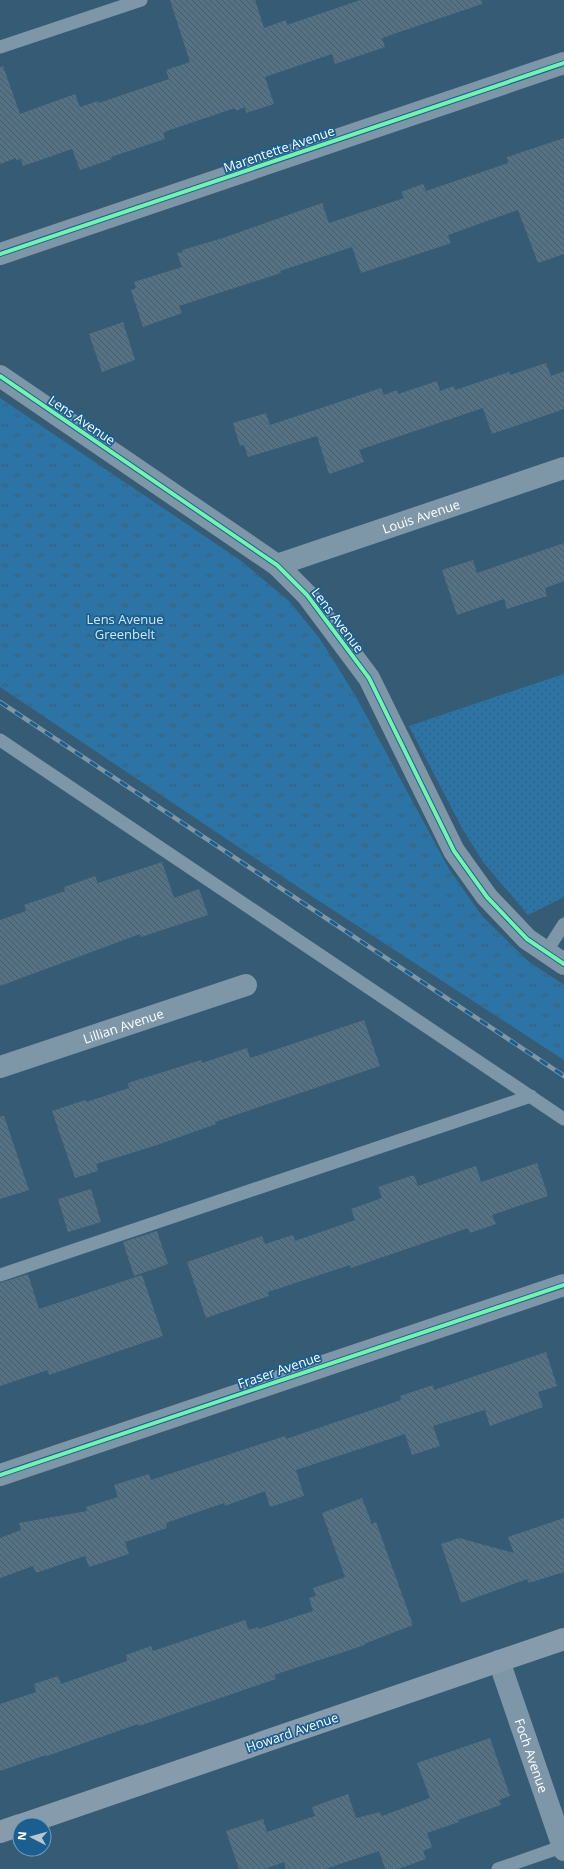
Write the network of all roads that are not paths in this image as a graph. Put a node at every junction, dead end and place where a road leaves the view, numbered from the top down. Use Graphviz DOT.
graph roads {
  1 [pos="141,0"];
  2 [pos="0,47"];
  3 [pos="564,63"];
  4 [pos="0,254"];
  5 [pos="0,376"];
  6 [pos="564,468"];
  7 [pos="277,564"];
  8 [pos="0,740"];
  9 [pos="564,924"];
  10 [pos="546,952"];
  11 [pos="564,964"];
  12 [pos="246,985"];
  13 [pos="0,1067"];
  14 [pos="531,1096"];
  15 [pos="564,1118"];
  16 [pos="0,1275"];
  17 [pos="564,1285"];
  18 [pos="0,1475"];
  19 [pos="564,1639"];
  20 [pos="499,1661"];
  21 [pos="43,1817"];
  22 [pos="12,1828"];
  23 [pos="0,1832"];
  24 [pos="564,1847"];
  25 [pos="498,1869"];
  1 -- 2 [label="lane"];
  3 -- 4 [label="street, Marentette Avenue"];
  5 -- 7 [label="street, Lens Avenue"];
  6 -- 7 [label="street, Louis Avenue"];
  7 -- 10 [label="street, Lens Avenue"];
  8 -- 14 [label="lane"];
  9 -- 10 [label="lane"];
  10 -- 11 [label="street, Lens Avenue"];
  12 -- 13 [label="street, Lillian Avenue"];
  14 -- 15 [label="lane"];
  14 -- 16 [label="lane"];
  17 -- 18 [label="street, Fraser Avenue"];
  19 -- 20 [label="main road, Howard Avenue"];
  20 -- 21 [label="main road, Howard Avenue"];
  20 -- 24 [label="street, Foch Avenue"];
  22 -- 23 [label="main road, Howard Avenue"];
  24 -- 25 [label="lane"];
}
